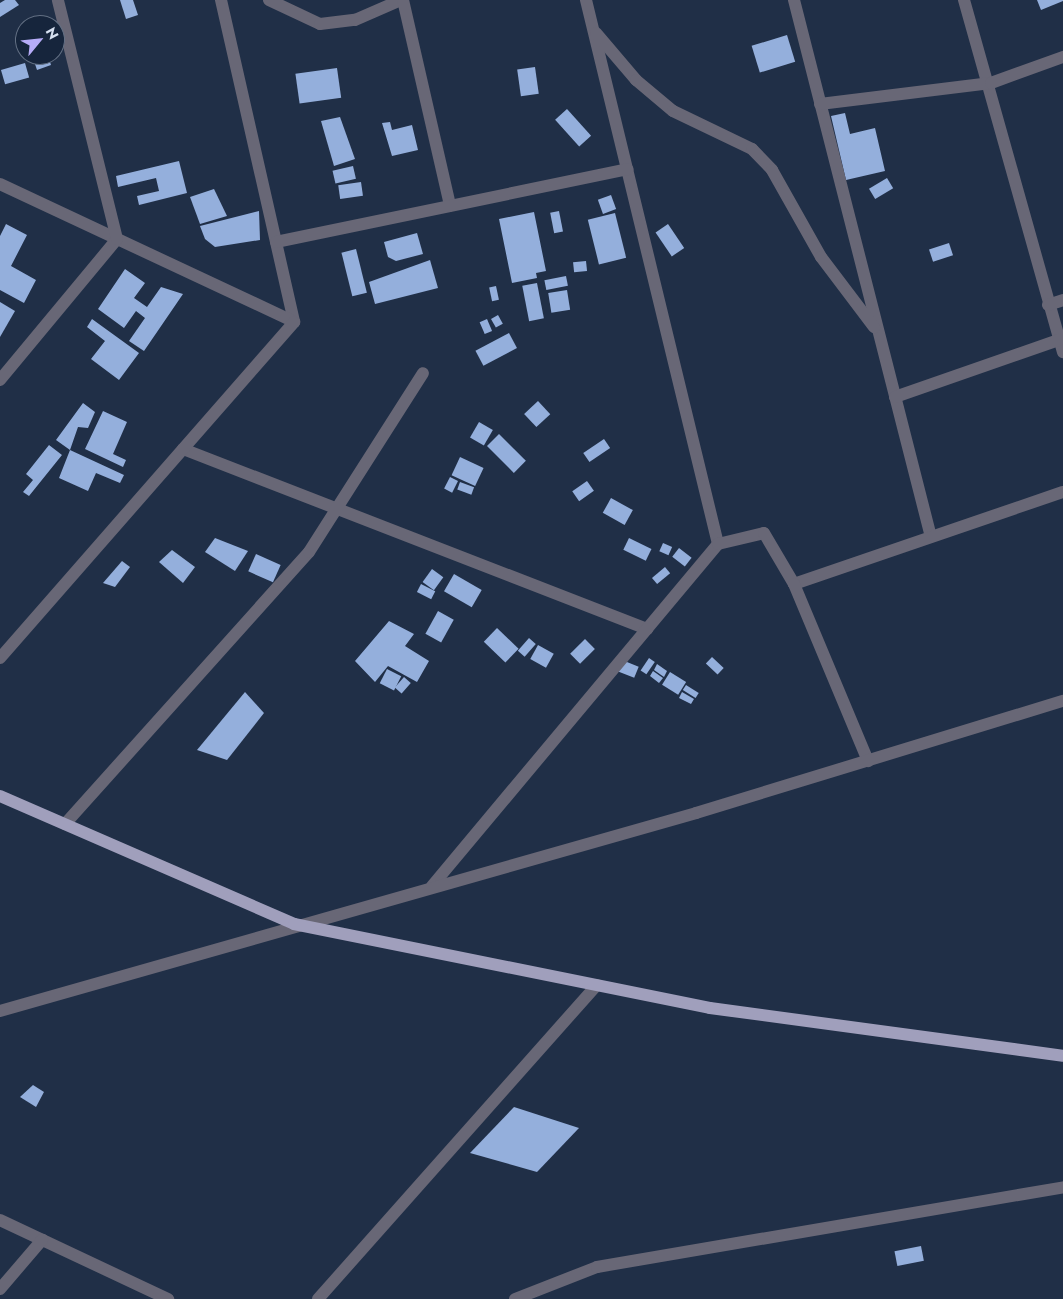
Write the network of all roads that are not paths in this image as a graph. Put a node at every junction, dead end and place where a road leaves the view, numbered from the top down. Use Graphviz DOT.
graph roads {
  1 [pos="58,0"];
  2 [pos="221,0"];
  3 [pos="269,0"];
  4 [pos="402,0"];
  5 [pos="586,0"];
  6 [pos="794,0"];
  7 [pos="964,0"];
  8 [pos="594,31"];
  9 [pos="1063,57"];
  10 [pos="991,83"];
  11 [pos="820,104"];
  12 [pos="628,169"];
  13 [pos="0,184"];
  14 [pos="450,206"];
  15 [pos="117,239"];
  16 [pos="276,242"];
  17 [pos="1063,300"];
  18 [pos="1048,305"];
  19 [pos="294,322"];
  20 [pos="878,331"];
  21 [pos="1061,346"];
  22 [pos="422,373"];
  23 [pos="0,380"];
  24 [pos="895,396"];
  25 [pos="183,449"];
  26 [pos="1063,492"];
  27 [pos="337,508"];
  28 [pos="931,536"];
  29 [pos="718,544"];
  30 [pos="794,584"];
  31 [pos="647,629"];
  32 [pos="0,658"];
  33 [pos="1063,701"];
  34 [pos="868,761"];
  35 [pos="0,796"];
  36 [pos="65,824"];
  37 [pos="432,886"];
  38 [pos="294,924"];
  39 [pos="597,985"];
  40 [pos="0,1010"];
  41 [pos="1063,1056"];
  42 [pos="1063,1187"];
  43 [pos="0,1220"];
  44 [pos="42,1240"];
  45 [pos="0,1289"];
  46 [pos="168,1299"];
  47 [pos="318,1299"];
  48 [pos="515,1299"];
  1 -- 15 [label="street"];
  2 -- 16 [label="street"];
  3 -- 4 [label="street"];
  4 -- 14 [label="street"];
  5 -- 8 [label="street"];
  6 -- 11 [label="street"];
  7 -- 10 [label="street"];
  8 -- 12 [label="street"];
  8 -- 20 [label="street"];
  9 -- 10 [label="street"];
  10 -- 11 [label="street"];
  10 -- 18 [label="street"];
  11 -- 20 [label="street"];
  12 -- 14 [label="street"];
  12 -- 29 [label="street"];
  13 -- 15 [label="street"];
  14 -- 16 [label="street"];
  15 -- 19 [label="street"];
  15 -- 23 [label="street"];
  16 -- 19 [label="street"];
  17 -- 18 [label="street"];
  18 -- 21 [label="street"];
  19 -- 25 [label="street"];
  20 -- 24 [label="street"];
  21 -- 24 [label="street"];
  22 -- 27 [label="street"];
  24 -- 28 [label="street"];
  25 -- 27 [label="street"];
  25 -- 32 [label="street"];
  26 -- 28 [label="street"];
  27 -- 31 [label="street"];
  27 -- 36 [label="street"];
  28 -- 30 [label="street"];
  29 -- 30 [label="street"];
  29 -- 31 [label="street"];
  30 -- 34 [label="street"];
  31 -- 37 [label="street"];
  33 -- 34 [label="street"];
  34 -- 37 [label="street"];
  35 -- 36 [label="main road"];
  36 -- 38 [label="main road"];
  37 -- 38 [label="street"];
  38 -- 39 [label="main road"];
  38 -- 40 [label="street"];
  39 -- 41 [label="main road"];
  39 -- 47 [label="street"];
  42 -- 48 [label="street"];
  43 -- 44 [label="street"];
  44 -- 45 [label="street"];
  44 -- 46 [label="street"];
}
